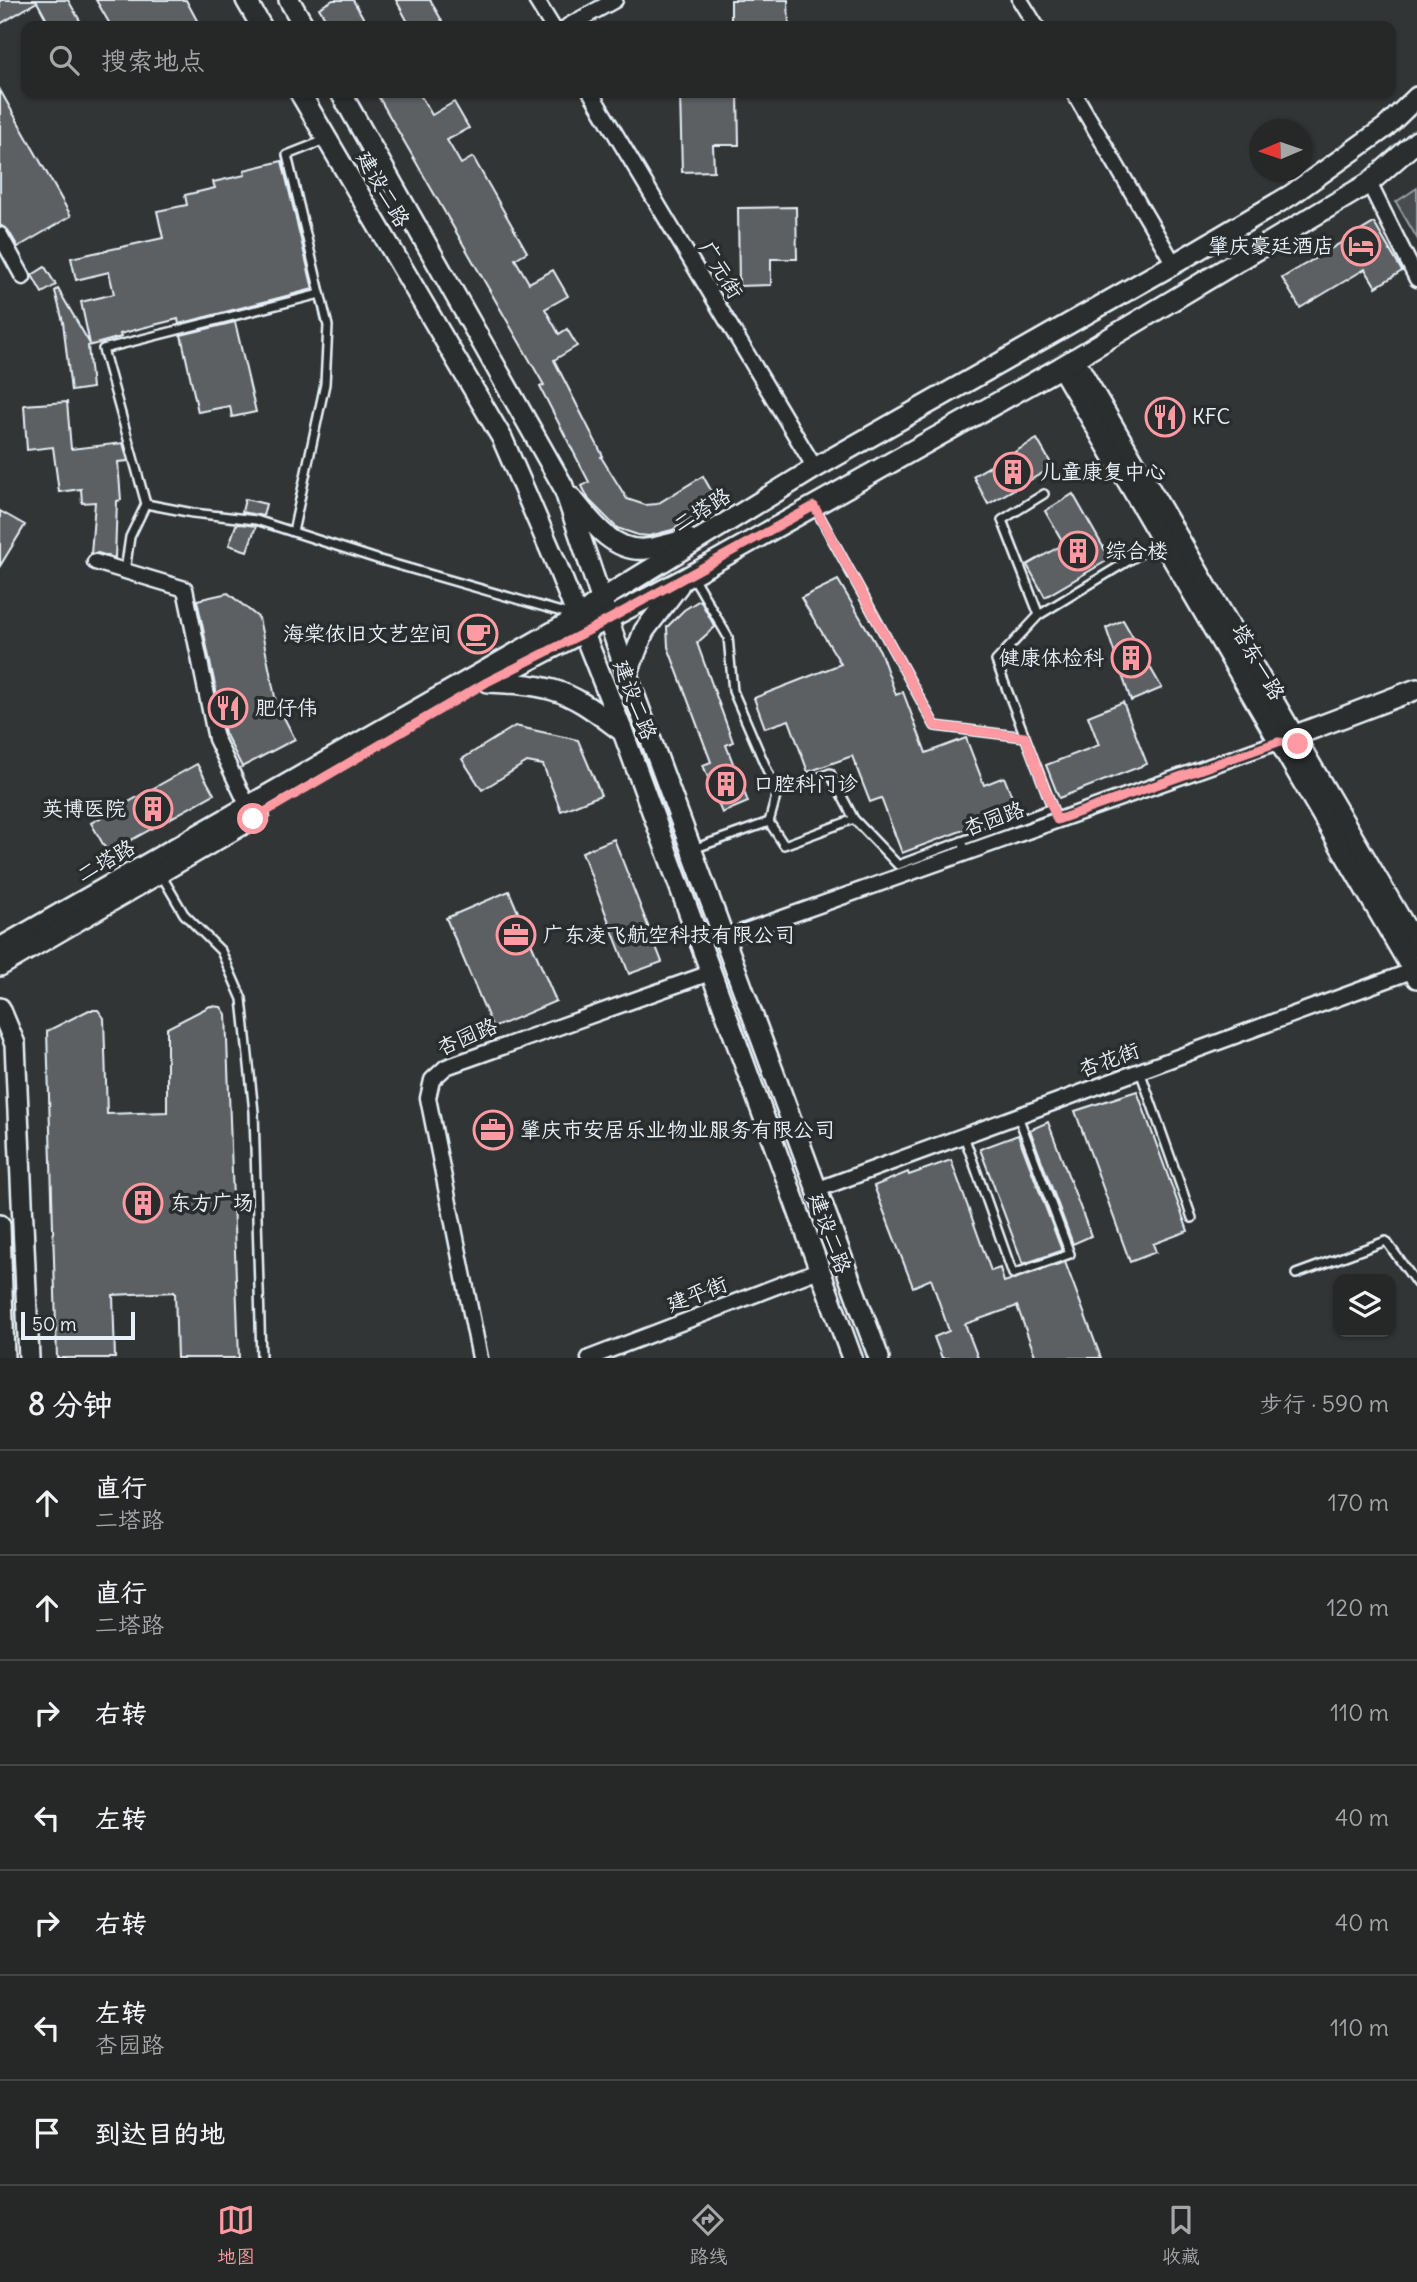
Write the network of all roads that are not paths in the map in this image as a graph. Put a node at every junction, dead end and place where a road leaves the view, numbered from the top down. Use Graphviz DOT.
graph roads {
  1 [pos="246,0"];
  2 [pos="289,0"];
  3 [pos="536,0"];
  4 [pos="614,0"];
  5 [pos="1020,0"];
  6 [pos="258,21"];
  7 [pos="301,21"];
  8 [pos="549,21"];
  9 [pos="577,21"];
  10 [pos="1033,21"];
  11 [pos="1417,97"];
  12 [pos="303,98"];
  13 [pos="344,98"];
  14 [pos="594,98"];
  15 [pos="1077,98"];
  16 [pos="327,139"];
  17 [pos="1417,141"];
  18 [pos="1369,183"];
  19 [pos="0,235"];
  20 [pos="1174,264"];
  21 [pos="23,277"];
  22 [pos="1417,279"];
  23 [pos="320,294"];
  24 [pos="1068,363"];
  25 [pos="530,427"];
  26 [pos="502,438"];
  27 [pos="815,468"];
  28 [pos="563,486"];
  29 [pos="1044,494"];
  30 [pos="145,504"];
  31 [pos="814,506"];
  32 [pos="293,532"];
  33 [pos="704,536"];
  34 [pos="1162,541"];
  35 [pos="95,562"];
  36 [pos="125,571"];
  37 [pos="688,576"];
  38 [pos="602,599"];
  39 [pos="1039,615"];
  40 [pos="609,618"];
  41 [pos="582,625"];
  42 [pos="627,675"];
  43 [pos="487,682"];
  44 [pos="1417,689"];
  45 [pos="1417,700"];
  46 [pos="623,732"];
  47 [pos="1025,737"];
  48 [pos="1290,741"];
  49 [pos="777,793"];
  50 [pos="250,813"];
  51 [pos="1055,814"];
  52 [pos="854,819"];
  53 [pos="769,822"];
  54 [pos="964,847"];
  55 [pos="693,849"];
  56 [pos="160,873"];
  57 [pos="726,939"];
  58 [pos="1417,947"];
  59 [pos="0,948"];
  60 [pos="0,966"];
  61 [pos="710,972"];
  62 [pos="1415,972"];
  63 [pos="0,1008"];
  64 [pos="1140,1071"];
  65 [pos="1018,1116"];
  66 [pos="963,1136"];
  67 [pos="816,1190"];
  68 [pos="1192,1218"];
  69 [pos="0,1225"];
  70 [pos="819,1270"];
  71 [pos="1296,1274"];
  72 [pos="1,1284"];
  73 [pos="1417,1284"];
  74 [pos="4,1358"];
  75 [pos="29,1358"];
  76 [pos="261,1358"];
  77 [pos="480,1358"];
  78 [pos="589,1358"];
  79 [pos="852,1358"];
  80 [pos="879,1358"];
  1 -- 6 [label="main road"];
  2 -- 7 [label="main road"];
  3 -- 8 [label="street"];
  4 -- 9 [label="street"];
  5 -- 10 [label="street"];
  11 -- 20 [label="main road, 二塔路"];
  12 -- 16 [label="main road, 建设二路"];
  13 -- 25 [label="main road, 建设二路"];
  14 -- 27 [label="street, 广元街"];
  15 -- 20 [label="street"];
  16 -- 23 [label="lane"];
  16 -- 26 [label="main road, 建设二路"];
  17 -- 18 [label="main road"];
  18 -- 22 [label="street"];
  18 -- 24 [label="main road"];
  19 -- 21 [label="street"];
  20 -- 27 [label="main road, 二塔路"];
  23 -- 30 [label="lane"];
  23 -- 32 [label="lane"];
  24 -- 31 [label="main road"];
  24 -- 34 [label="main road, 塔东一路"];
  24 -- 48 [label="main road, 塔东一路"];
  25 -- 26 [label="main road"];
  25 -- 28 [label="main road, 建设二路"];
  26 -- 41 [label="main road, 建设二路"];
  27 -- 33 [label="main road, 二塔路"];
  28 -- 33 [label="main road"];
  28 -- 38 [label="main road, 建设二路"];
  29 -- 39 [label="lane"];
  30 -- 32 [label="lane"];
  30 -- 36 [label="lane"];
  31 -- 37 [label="main road"];
  31 -- 47 [label="lane"];
  32 -- 41 [label="lane"];
  33 -- 38 [label="main road, 二塔路"];
  34 -- 39 [label="lane"];
  34 -- 48 [label="main road, 塔东一路"];
  35 -- 36 [label="street"];
  36 -- 50 [label="street"];
  37 -- 40 [label="main road"];
  37 -- 42 [label="main road"];
  37 -- 49 [label="lane"];
  38 -- 40 [label="main road, 建设二路"];
  38 -- 41 [label="main road, 二塔路"];
  39 -- 47 [label="lane"];
  40 -- 41 [label="main road"];
  40 -- 42 [label="main road, 建设二路"];
  41 -- 43 [label="main road, 二塔路"];
  41 -- 46 [label="main road, 建设二路"];
  41 -- 50 [label="main road, 二塔路"];
  42 -- 55 [label="main road, 建设二路"];
  43 -- 46 [label="main road"];
  43 -- 50 [label="main road, 二塔路"];
  44 -- 48 [label="main road, 杏园路"];
  45 -- 48 [label="main road, 杏园路"];
  46 -- 61 [label="main road, 建设二路"];
  47 -- 51 [label="lane"];
  48 -- 51 [label="street, 杏园路"];
  48 -- 58 [label="main road, 塔东一路"];
  48 -- 62 [label="main road, 塔东一路"];
  49 -- 52 [label="lane"];
  49 -- 53 [label="lane"];
  50 -- 56 [label="main road, 二塔路"];
  50 -- 59 [label="main road, 二塔路"];
  51 -- 54 [label="street, 杏园路"];
  52 -- 53 [label="lane"];
  52 -- 54 [label="lane"];
  53 -- 55 [label="lane"];
  54 -- 57 [label="street, 杏园路"];
  55 -- 57 [label="main road, 建设二路"];
  56 -- 60 [label="main road, 二塔路"];
  56 -- 76 [label="lane"];
  57 -- 67 [label="main road, 建设二路"];
  61 -- 70 [label="main road, 建设二路"];
  61 -- 77 [label="street, 杏园路"];
  62 -- 64 [label="street, 杏花街"];
  63 -- 75 [label="main road"];
  64 -- 65 [label="street, 杏花街"];
  64 -- 68 [label="lane"];
  65 -- 66 [label="street, 杏花街"];
  65 -- 66 [label="lane"];
  66 -- 67 [label="street, 杏花街"];
  67 -- 80 [label="main road, 建设二路"];
  69 -- 72 [label="main road"];
  70 -- 78 [label="street, 建平街"];
  70 -- 79 [label="main road, 建设二路"];
  71 -- 73 [label="lane"];
  72 -- 74 [label="main road"];
}
